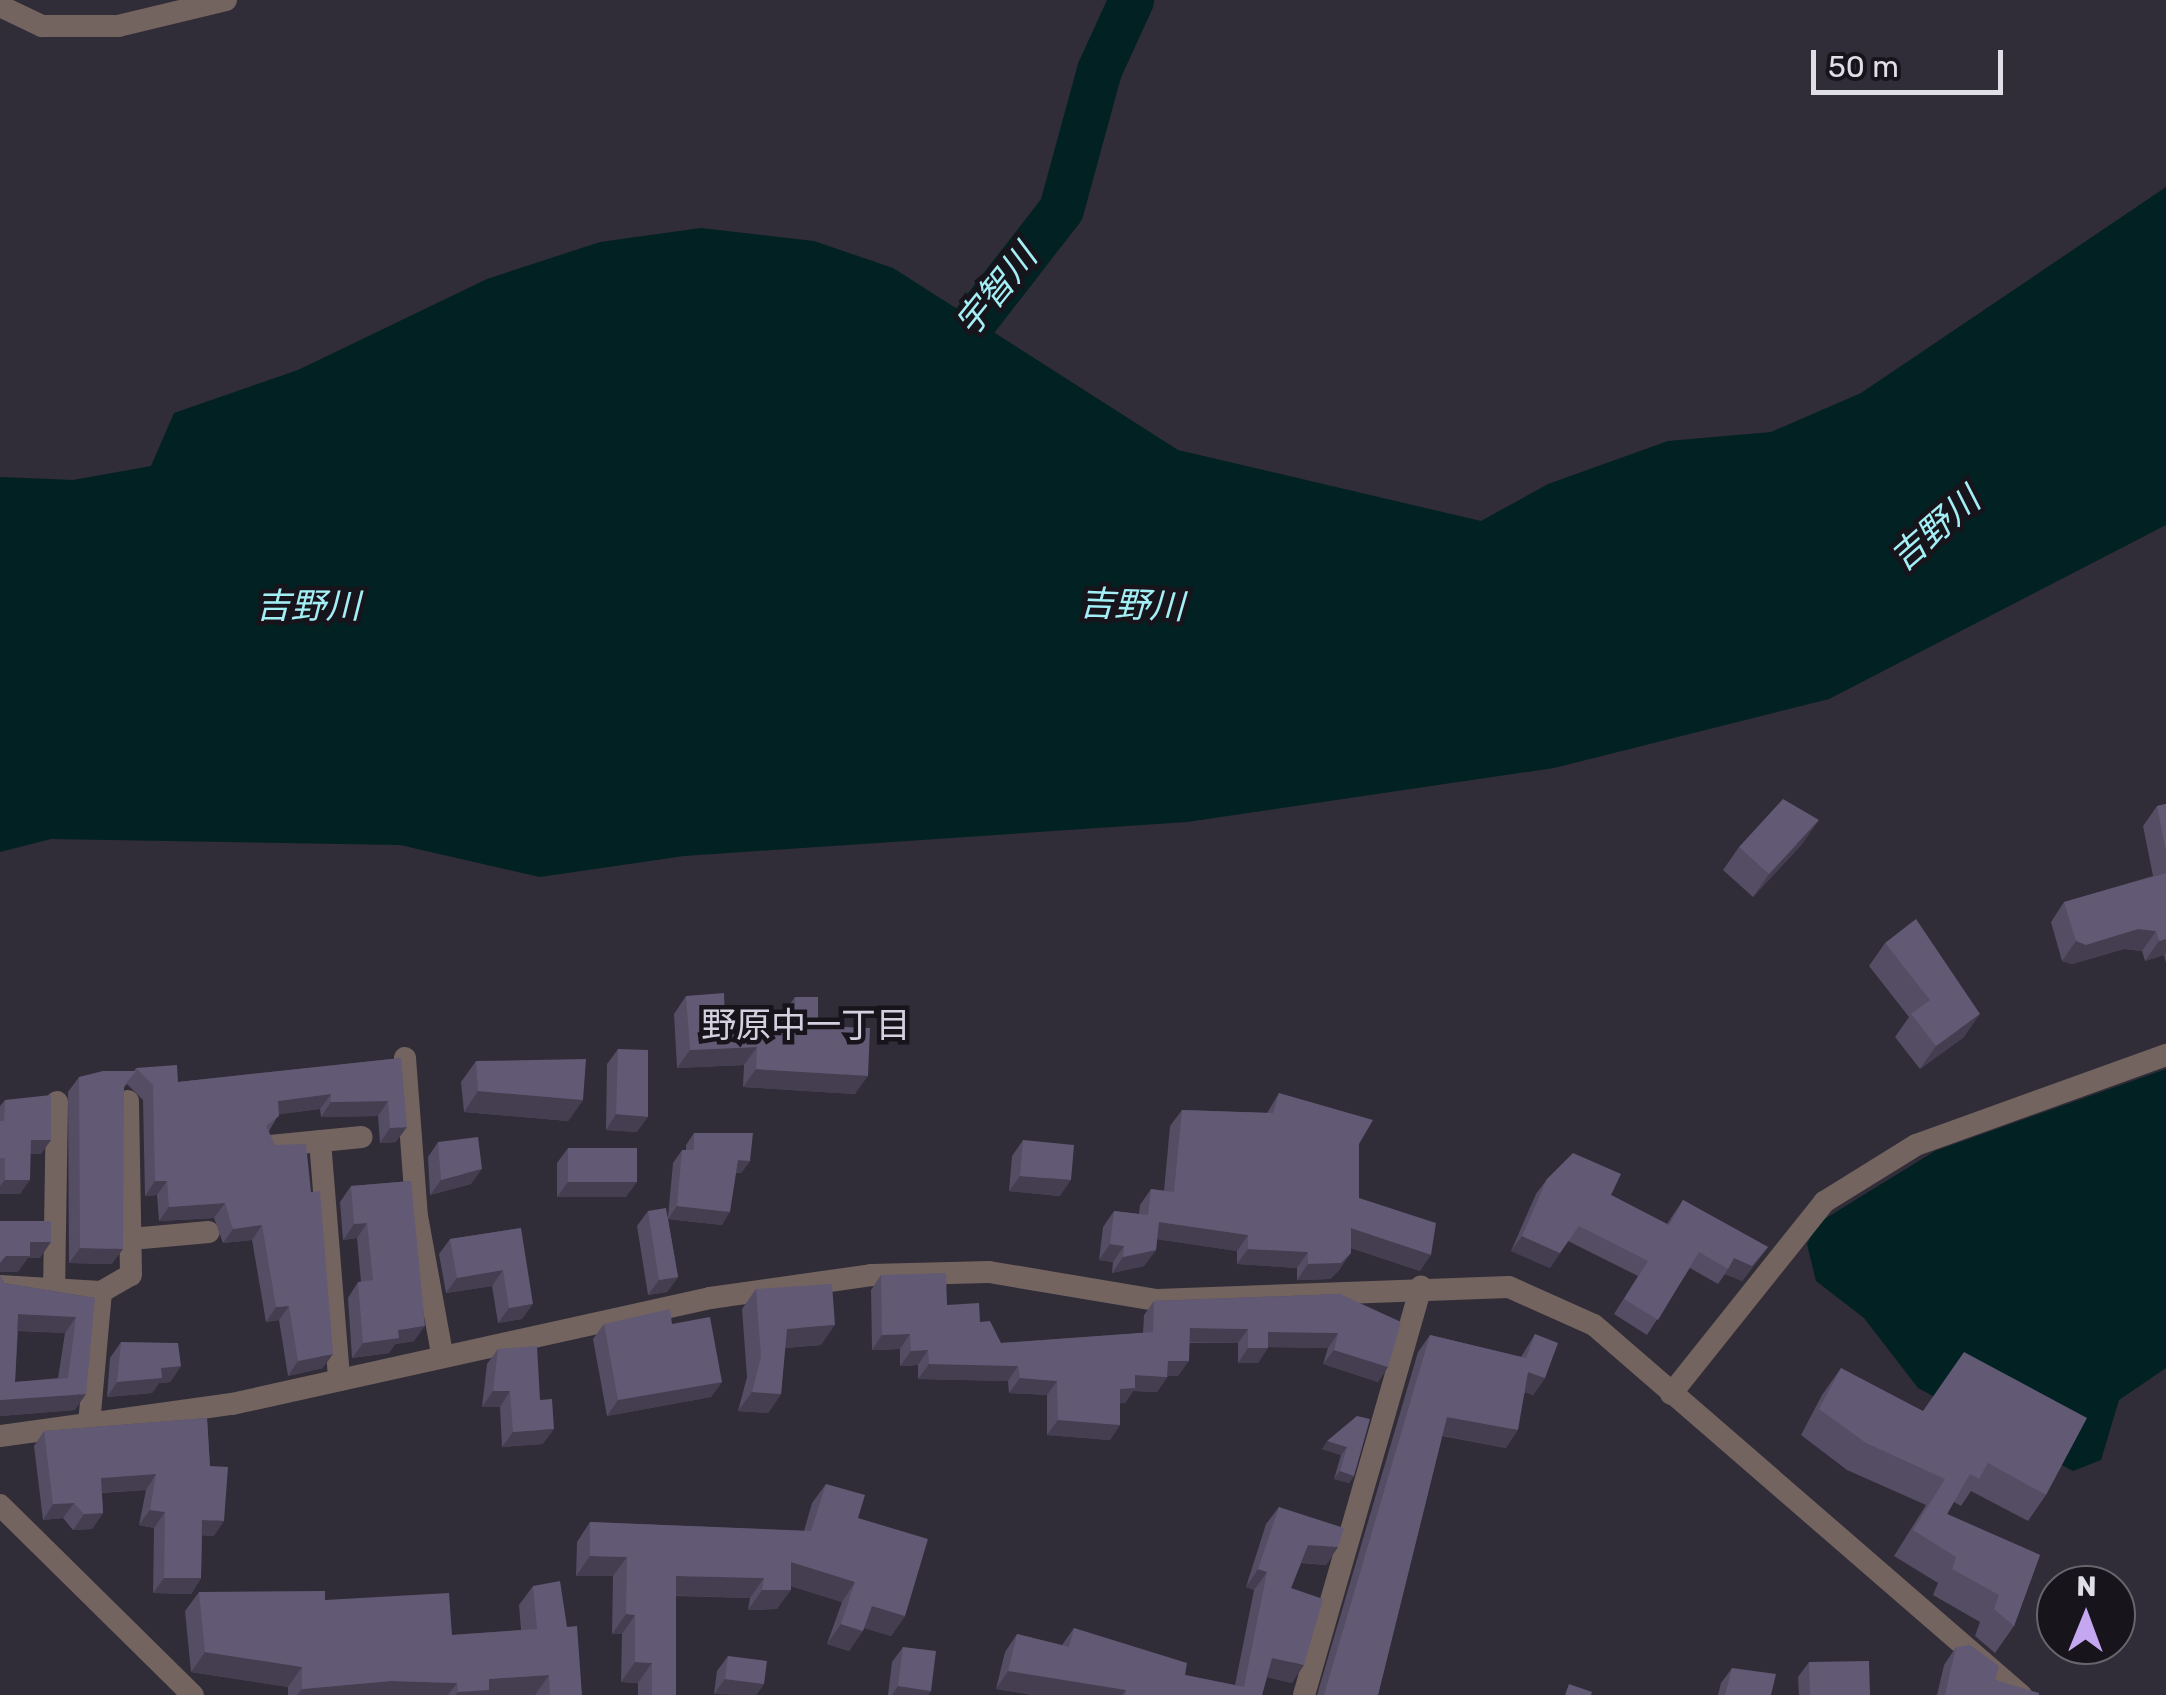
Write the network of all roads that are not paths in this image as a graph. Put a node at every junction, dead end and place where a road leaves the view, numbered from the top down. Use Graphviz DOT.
graph roads {
  1 [pos="226,0"];
  2 [pos="0,6"];
  3 [pos="2166,1055"];
  4 [pos="405,1058"];
  5 [pos="57,1102"];
  6 [pos="128,1102"];
  7 [pos="362,1138"];
  8 [pos="320,1142"];
  9 [pos="270,1146"];
  10 [pos="209,1232"];
  11 [pos="131,1239"];
  12 [pos="0,1286"];
  13 [pos="1421,1286"];
  14 [pos="54,1292"];
  15 [pos="101,1292"];
  16 [pos="442,1354"];
  17 [pos="339,1379"];
  18 [pos="1671,1394"];
  19 [pos="89,1424"];
  20 [pos="0,1436"];
  21 [pos="0,1504"];
  22 [pos="188,1694"];
  23 [pos="1304,1695"];
  24 [pos="2022,1695"];
  1 -- 2 [label="street"];
  3 -- 18 [label="street"];
  4 -- 16 [label="street"];
  5 -- 14 [label="street"];
  6 -- 11 [label="street"];
  7 -- 8 [label="street"];
  8 -- 9 [label="street"];
  8 -- 17 [label="street"];
  10 -- 11 [label="street"];
  11 -- 15 [label="street"];
  12 -- 14 [label="street"];
  13 -- 16 [label="street"];
  13 -- 18 [label="street"];
  13 -- 23 [label="street"];
  14 -- 15 [label="street"];
  15 -- 19 [label="street"];
  16 -- 17 [label="street"];
  17 -- 19 [label="street"];
  18 -- 24 [label="street"];
  19 -- 20 [label="street"];
  21 -- 22 [label="street"];
}
